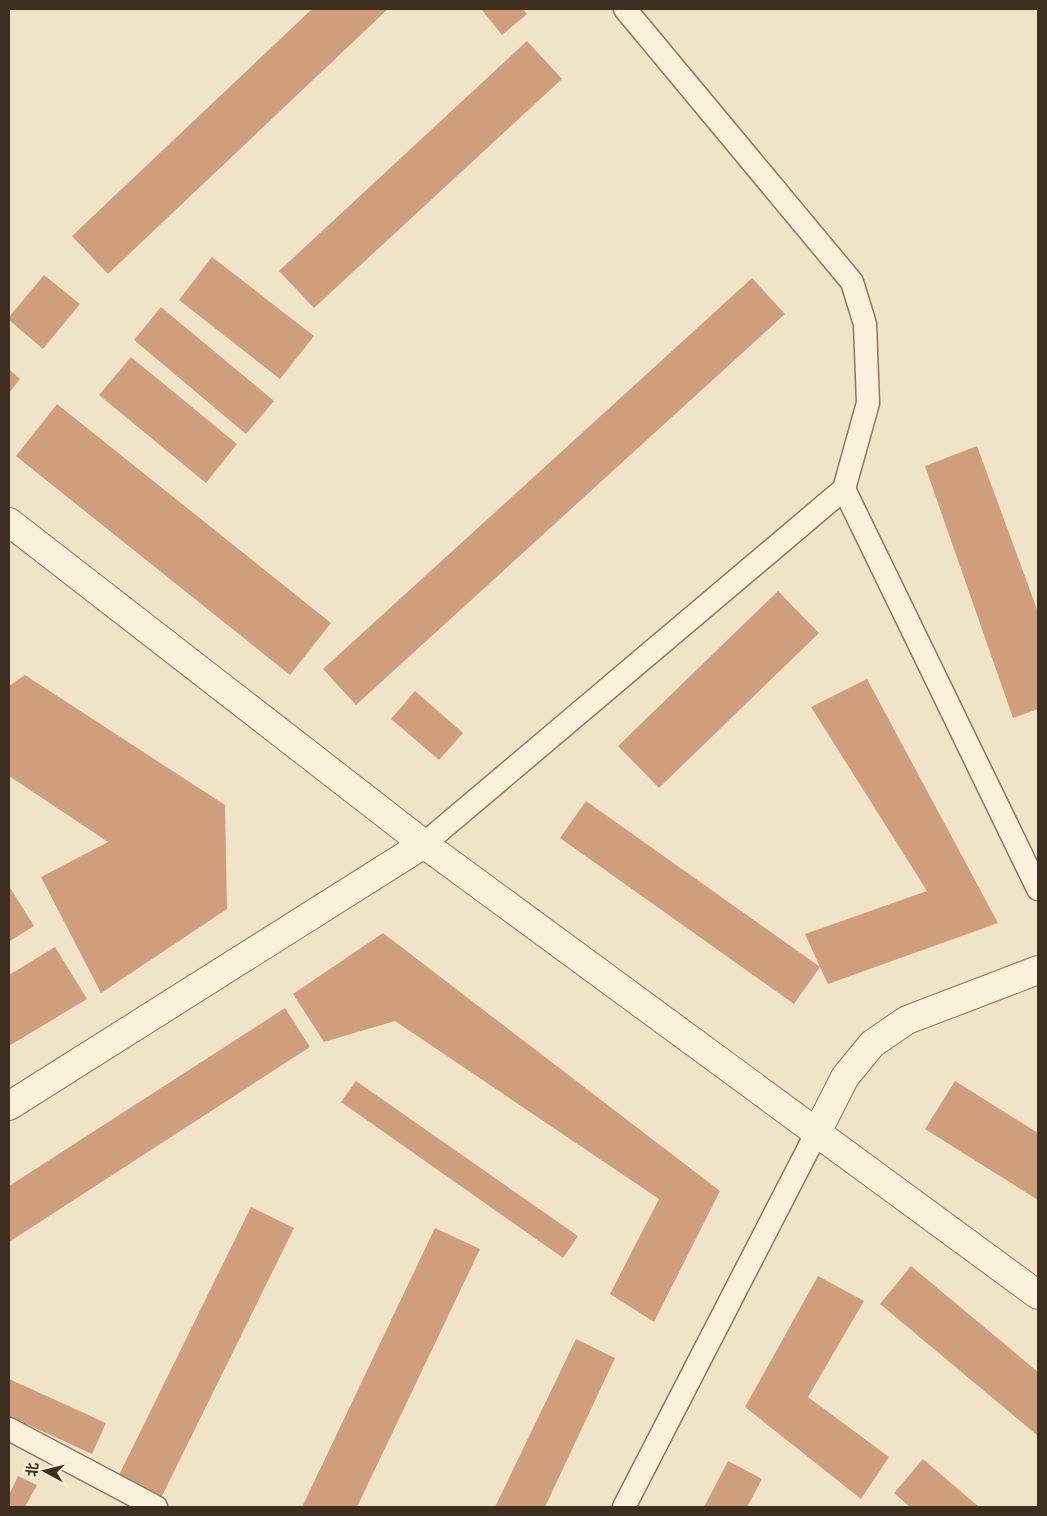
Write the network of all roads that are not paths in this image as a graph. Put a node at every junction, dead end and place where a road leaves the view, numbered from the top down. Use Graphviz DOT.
graph roads {
  1 [pos="624,9"];
  2 [pos="844,489"];
  3 [pos="9,522"];
  4 [pos="424,844"];
  5 [pos="1038,889"];
  6 [pos="1038,970"];
  7 [pos="9,1106"];
  8 [pos="817,1132"];
  9 [pos="1038,1295"];
  10 [pos="9,1429"];
  11 [pos="156,1507"];
  12 [pos="624,1507"];
  1 -- 2 [label="street"];
  2 -- 4 [label="street"];
  2 -- 5 [label="street"];
  3 -- 4 [label="street"];
  4 -- 7 [label="street"];
  4 -- 8 [label="street"];
  6 -- 8 [label="street"];
  8 -- 9 [label="street"];
  8 -- 12 [label="street"];
  10 -- 11 [label="street"];
}
